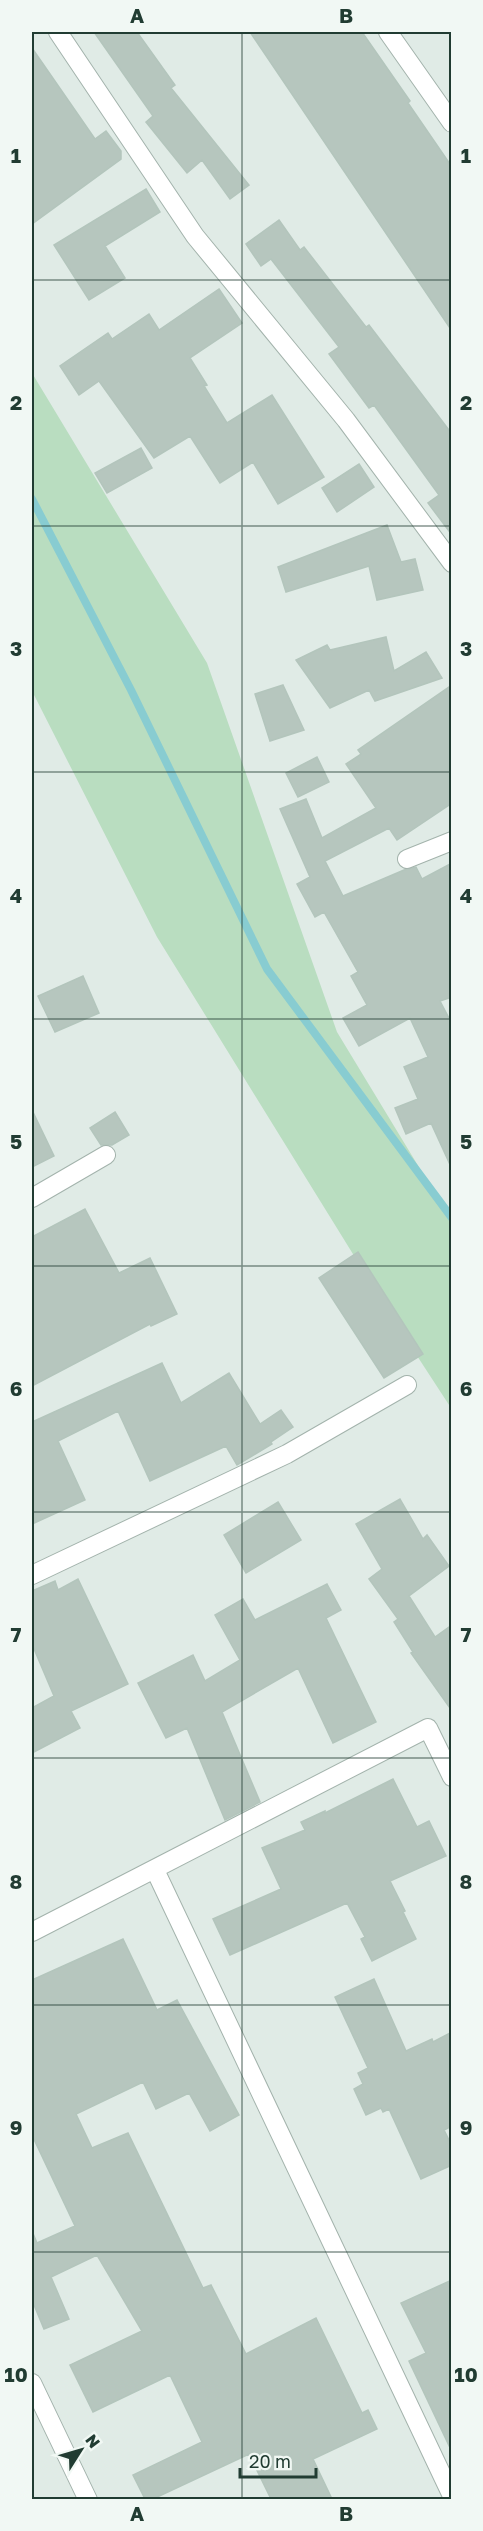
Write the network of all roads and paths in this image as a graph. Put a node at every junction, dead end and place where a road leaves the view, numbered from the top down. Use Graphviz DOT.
graph roads {
  1 [pos="58,32"];
  2 [pos="388,32"];
  3 [pos="452,123"];
  4 [pos="452,563"];
  5 [pos="452,841"];
  6 [pos="407,859"];
  7 [pos="106,1155"];
  8 [pos="32,1198"];
  9 [pos="407,1385"];
  10 [pos="32,1575"];
  11 [pos="452,1777"];
  12 [pos="155,1870"];
  13 [pos="32,1932"];
  14 [pos="32,2383"];
  15 [pos="452,2496"];
  16 [pos="88,2499"];
  1 -- 4 [label="street"];
  2 -- 3 [label="street"];
  5 -- 6 [label="street"];
  7 -- 8 [label="street"];
  9 -- 10 [label="street"];
  11 -- 12 [label="street"];
  12 -- 13 [label="street"];
  12 -- 15 [label="street"];
  14 -- 16 [label="street"];
}
